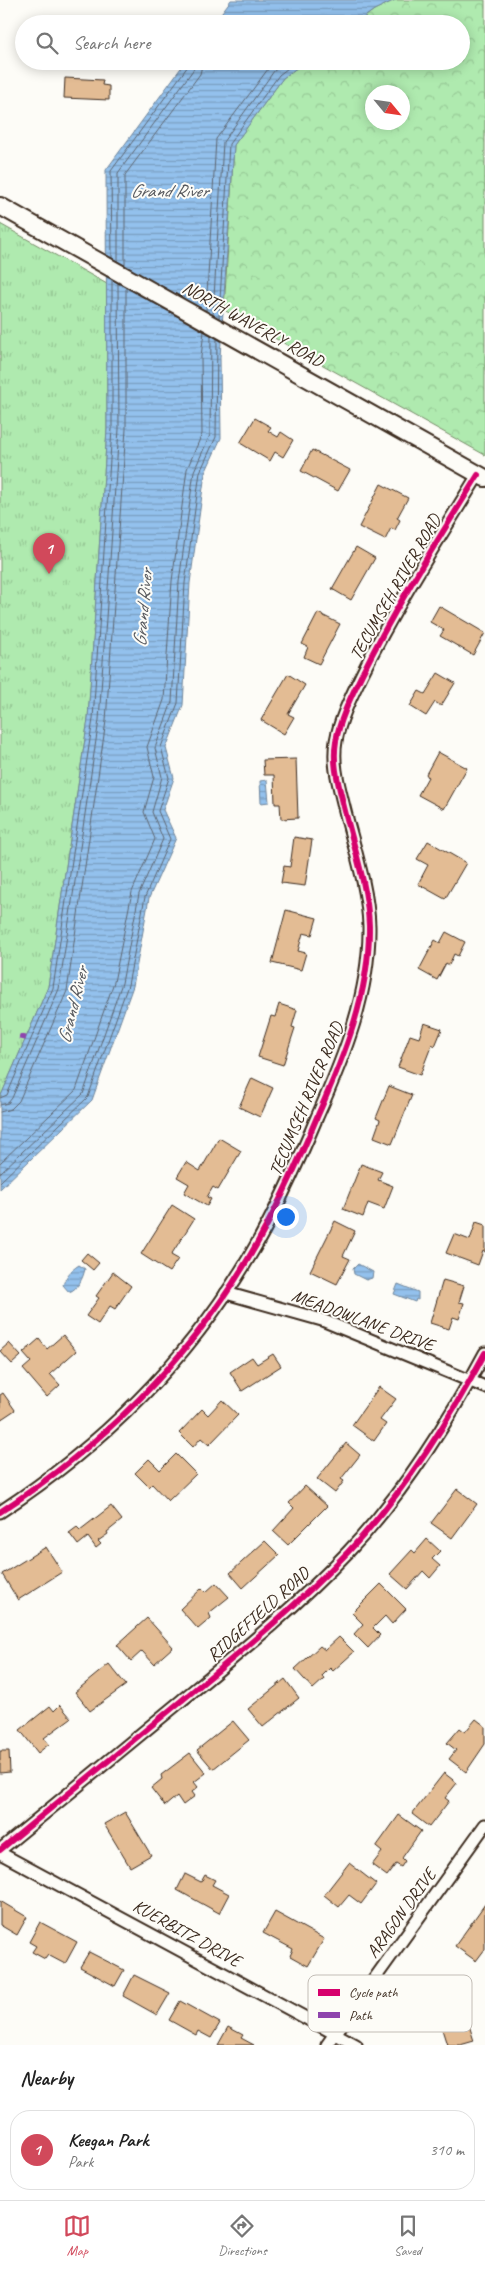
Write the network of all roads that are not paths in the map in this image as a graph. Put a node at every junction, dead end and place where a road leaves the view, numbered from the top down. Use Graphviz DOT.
graph roads {
  1 [pos="0,206"];
  2 [pos="482,477"];
  3 [pos="226,1293"];
  4 [pos="485,1353"];
  5 [pos="471,1380"];
  6 [pos="485,1388"];
  7 [pos="0,1512"];
  8 [pos="485,1825"];
  9 [pos="0,1851"];
  10 [pos="377,1975"];
  11 [pos="308,2019"];
  12 [pos="331,2032"];
  13 [pos="335,2034"];
  14 [pos="327,2045"];
  15 [pos="356,2045"];
  1 -- 2 [label="main road, NORTH WAVERLY ROAD"];
  2 -- 3 [label="street, TECUMSEH RIVER ROAD"];
  3 -- 5 [label="street, MEADOWLANE DRIVE"];
  3 -- 7 [label="street, TECUMSEH RIVER ROAD"];
  4 -- 5 [label="street, RIDGEFIELD ROAD"];
  5 -- 6 [label="street, MEADOWLANE DRIVE"];
  5 -- 9 [label="street, RIDGEFIELD ROAD"];
  8 -- 10 [label="street, ARAGON DRIVE"];
  9 -- 11 [label="street, KUERBITZ DRIVE"];
  12 -- 13 [label="street, KUERBITZ DRIVE"];
  13 -- 14 [label="street, ARAGON DRIVE"];
  13 -- 15 [label="street, KUERBITZ DRIVE"];
}
